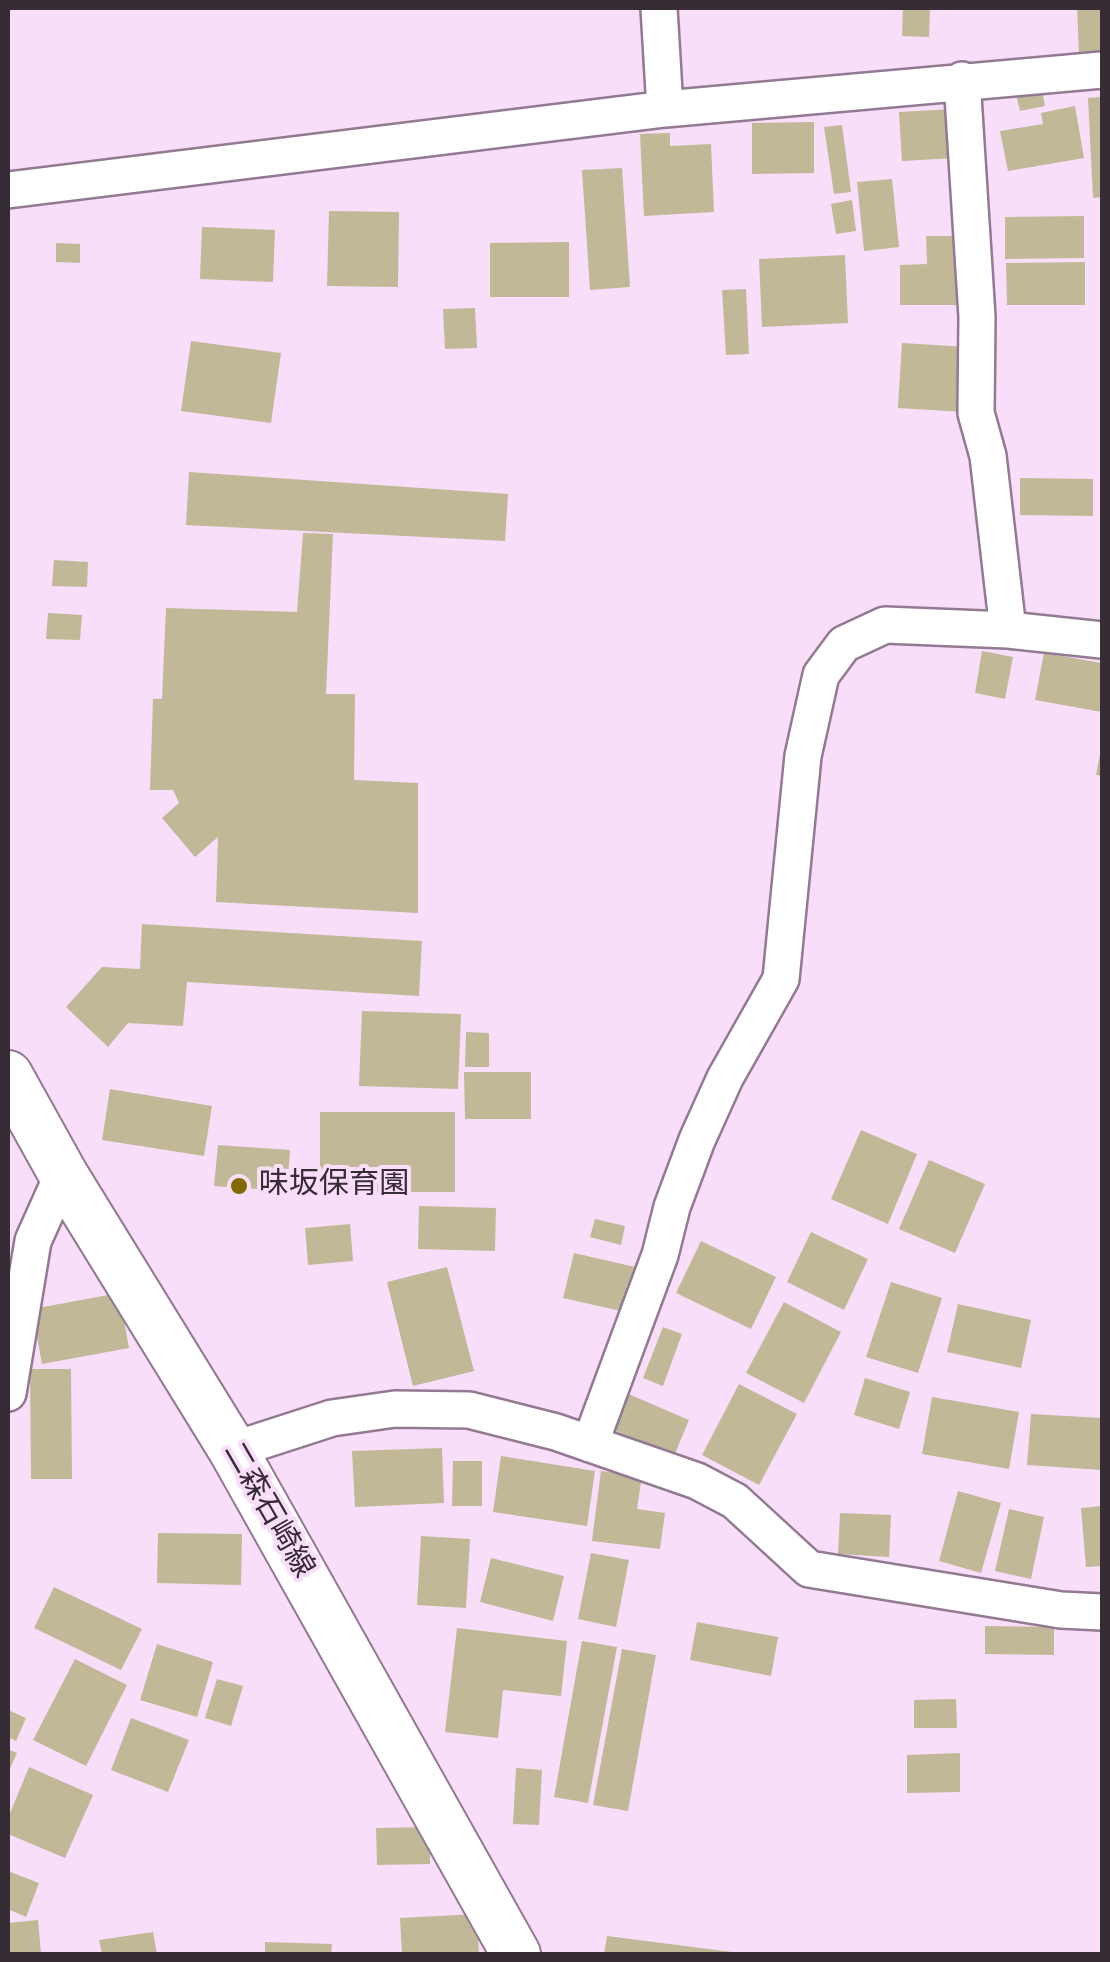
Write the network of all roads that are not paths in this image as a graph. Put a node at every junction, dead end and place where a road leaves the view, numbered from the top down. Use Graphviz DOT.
graph roads {
  1 [pos="659,8"];
  2 [pos="1102,70"];
  3 [pos="962,80"];
  4 [pos="665,109"];
  5 [pos="8,190"];
  6 [pos="1008,630"];
  7 [pos="1102,640"];
  8 [pos="8,1075"];
  9 [pos="63,1174"];
  10 [pos="8,1393"];
  11 [pos="590,1444"];
  12 [pos="233,1450"];
  13 [pos="1102,1612"];
  14 [pos="516,1954"];
  1 -- 4 [label="street"];
  2 -- 3 [label="street"];
  3 -- 4 [label="street"];
  3 -- 6 [label="street"];
  4 -- 5 [label="street"];
  6 -- 7 [label="street"];
  6 -- 11 [label="street"];
  8 -- 9 [label="main road, 二森石崎線"];
  9 -- 10 [label="street"];
  9 -- 12 [label="main road, 二森石崎線"];
  11 -- 12 [label="street"];
  11 -- 13 [label="street"];
  12 -- 14 [label="main road, 二森石崎線"];
}
